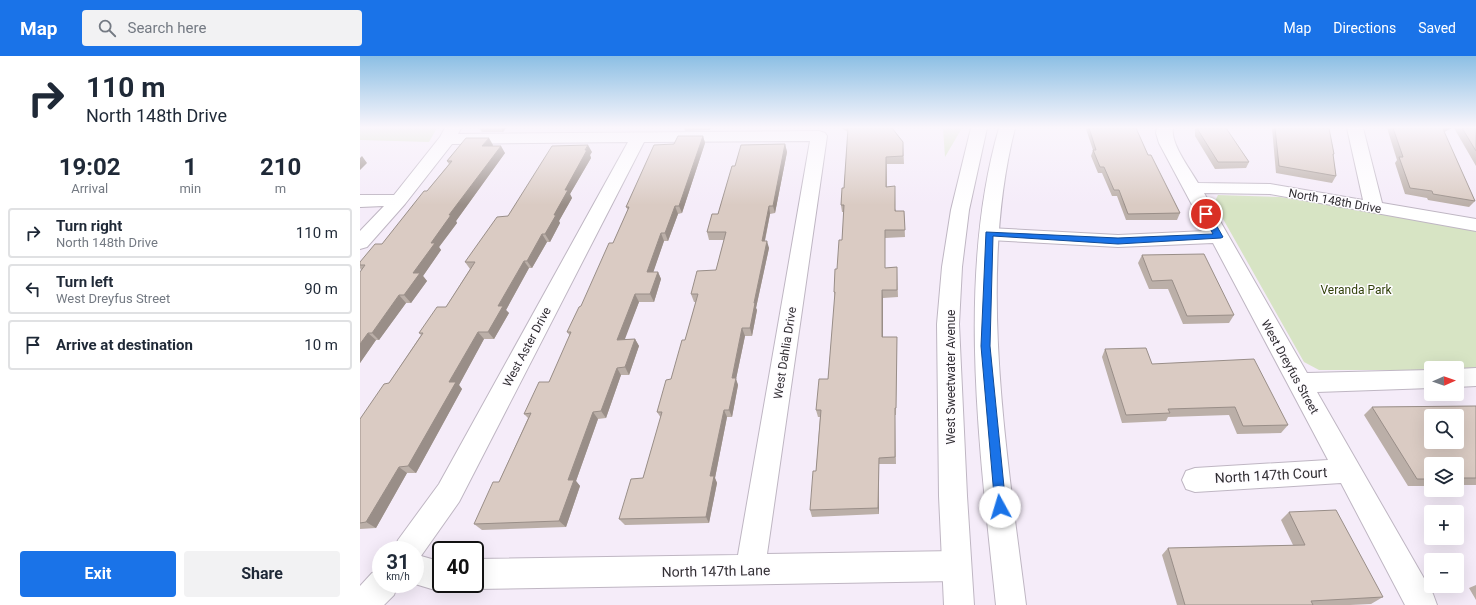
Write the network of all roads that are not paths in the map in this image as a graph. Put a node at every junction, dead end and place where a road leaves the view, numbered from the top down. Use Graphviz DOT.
graph roads {
  1 [pos="434,154"];
  2 [pos="630,154"];
  3 [pos="816,154"];
  4 [pos="972,154"];
  5 [pos="1001,154"];
  6 [pos="1173,154"];
  7 [pos="1362,154"];
  8 [pos="1192,188"];
  9 [pos="399,200"];
  10 [pos="360,201"];
  11 [pos="1374,208"];
  12 [pos="1476,225"];
  13 [pos="989,234"];
  14 [pos="1219,237"];
  15 [pos="360,243"];
  16 [pos="1476,377"];
  17 [pos="1464,378"];
  18 [pos="1424,379"];
  19 [pos="1299,383"];
  20 [pos="1348,471"];
  21 [pos="1195,480"];
  22 [pos="414,541"];
  23 [pos="956,566"];
  24 [pos="750,570"];
  25 [pos="484,574"];
  26 [pos="374,593"];
  27 [pos="363,605"];
  28 [pos="959,605"];
  29 [pos="1011,605"];
  30 [pos="1422,605"];
  1 -- 9 [label="street"];
  2 -- 22 [label="street, West Aster Drive"];
  3 -- 24 [label="street, West Dahlia Drive"];
  4 -- 23 [label="street, West Sweetwater Avenue"];
  5 -- 13 [label="street"];
  6 -- 8 [label="street, West Dreyfus Street"];
  7 -- 11 [label="street"];
  8 -- 11 [label="street, North 148th Drive"];
  8 -- 14 [label="street, West Dreyfus Street"];
  9 -- 10 [label="street"];
  9 -- 15 [label="street"];
  11 -- 12 [label="street, North 148th Drive"];
  13 -- 14 [label="street"];
  13 -- 29 [label="street"];
  14 -- 19 [label="street, West Dreyfus Street"];
  16 -- 17 [label="street"];
  18 -- 19 [label="street"];
  19 -- 20 [label="street, West Dreyfus Street"];
  20 -- 21 [label="street, North 147th Court"];
  20 -- 30 [label="street, West Dreyfus Street"];
  23 -- 24 [label="street, North 147th Lane"];
  23 -- 28 [label="street, West Sweetwater Avenue"];
  24 -- 25 [label="street, North 147th Lane"];
  26 -- 27 [label="street"];
}
